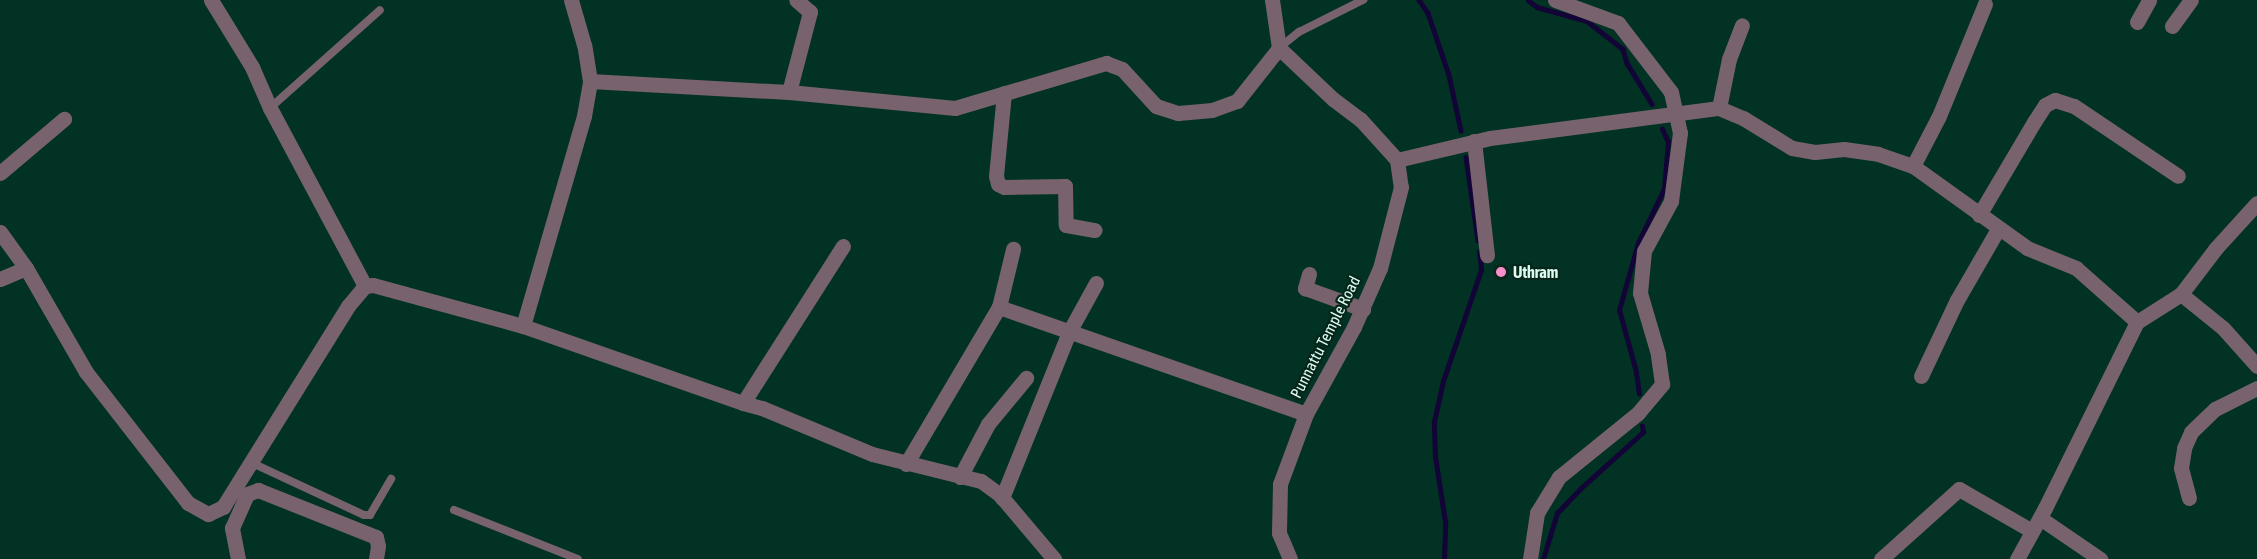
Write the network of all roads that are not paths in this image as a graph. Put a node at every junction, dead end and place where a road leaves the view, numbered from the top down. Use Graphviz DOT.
graph roads {
  1 [pos="211,0"];
  2 [pos="572,0"];
  3 [pos="796,0"];
  4 [pos="1272,0"];
  5 [pos="1362,0"];
  6 [pos="1555,0"];
  7 [pos="2149,0"];
  8 [pos="2191,0"];
  9 [pos="1985,4"];
  10 [pos="380,10"];
  11 [pos="2137,22"];
  12 [pos="1742,25"];
  13 [pos="2172,26"];
  14 [pos="1280,48"];
  15 [pos="590,81"];
  16 [pos="789,92"];
  17 [pos="1004,93"];
  18 [pos="270,108"];
  19 [pos="1719,108"];
  20 [pos="1675,115"];
  21 [pos="64,118"];
  22 [pos="1474,141"];
  23 [pos="1397,160"];
  24 [pos="1913,166"];
  25 [pos="0,173"];
  26 [pos="2178,176"];
  27 [pos="2257,203"];
  28 [pos="1979,215"];
  29 [pos="1998,229"];
  30 [pos="1095,230"];
  31 [pos="0,232"];
  32 [pos="843,246"];
  33 [pos="1013,249"];
  34 [pos="1487,255"];
  35 [pos="26,268"];
  36 [pos="1309,274"];
  37 [pos="0,279"];
  38 [pos="1096,283"];
  39 [pos="365,286"];
  40 [pos="2181,294"];
  41 [pos="999,307"];
  42 [pos="1363,309"];
  43 [pos="2137,322"];
  44 [pos="523,326"];
  45 [pos="1069,332"];
  46 [pos="2257,366"];
  47 [pos="1921,376"];
  48 [pos="1026,378"];
  49 [pos="2257,388"];
  50 [pos="743,403"];
  51 [pos="1306,414"];
  52 [pos="252,463"];
  53 [pos="906,464"];
  54 [pos="960,477"];
  55 [pos="391,479"];
  56 [pos="1002,498"];
  57 [pos="2189,498"];
  58 [pos="454,510"];
  59 [pos="2040,518"];
  60 [pos="2032,531"];
  61 [pos="238,559"];
  62 [pos="376,559"];
  63 [pos="578,559"];
  64 [pos="1054,559"];
  65 [pos="1290,559"];
  66 [pos="1530,559"];
  67 [pos="1881,559"];
  68 [pos="2017,559"];
  69 [pos="2100,559"];
  1 -- 18 [label="street"];
  2 -- 15 [label="street"];
  3 -- 16 [label="street"];
  4 -- 14 [label="street"];
  5 -- 14 [label="lane"];
  6 -- 20 [label="street"];
  7 -- 11 [label="street"];
  8 -- 13 [label="street"];
  9 -- 24 [label="street"];
  10 -- 18 [label="lane"];
  12 -- 19 [label="street"];
  14 -- 17 [label="street"];
  14 -- 23 [label="street"];
  15 -- 16 [label="street"];
  15 -- 44 [label="street"];
  16 -- 17 [label="street"];
  17 -- 30 [label="street"];
  18 -- 39 [label="street"];
  19 -- 20 [label="street"];
  19 -- 24 [label="street"];
  20 -- 22 [label="street"];
  20 -- 66 [label="street"];
  21 -- 25 [label="street"];
  22 -- 23 [label="street"];
  22 -- 34 [label="street"];
  23 -- 42 [label="street, Punnattu Temple Road"];
  24 -- 28 [label="street"];
  26 -- 28 [label="street"];
  27 -- 40 [label="street"];
  28 -- 29 [label="street"];
  29 -- 43 [label="street"];
  29 -- 47 [label="street"];
  31 -- 35 [label="street"];
  32 -- 50 [label="street"];
  33 -- 41 [label="street"];
  35 -- 37 [label="street"];
  35 -- 52 [label="street"];
  36 -- 42 [label="street"];
  38 -- 45 [label="street"];
  39 -- 44 [label="street"];
  39 -- 52 [label="street"];
  40 -- 43 [label="street"];
  40 -- 46 [label="street"];
  41 -- 45 [label="street"];
  41 -- 53 [label="street"];
  42 -- 51 [label="street, Punnattu Temple Road"];
  43 -- 59 [label="street"];
  44 -- 50 [label="street"];
  45 -- 51 [label="street"];
  45 -- 56 [label="street"];
  48 -- 54 [label="street"];
  49 -- 57 [label="street"];
  50 -- 53 [label="street"];
  51 -- 65 [label="street, Punnattu Temple Road"];
  52 -- 55 [label="lane"];
  53 -- 54 [label="street"];
  54 -- 56 [label="street"];
  56 -- 64 [label="street"];
  58 -- 63 [label="lane"];
  59 -- 60 [label="street"];
  59 -- 69 [label="street"];
  60 -- 67 [label="street"];
  60 -- 68 [label="street"];
  61 -- 62 [label="street"];
}
